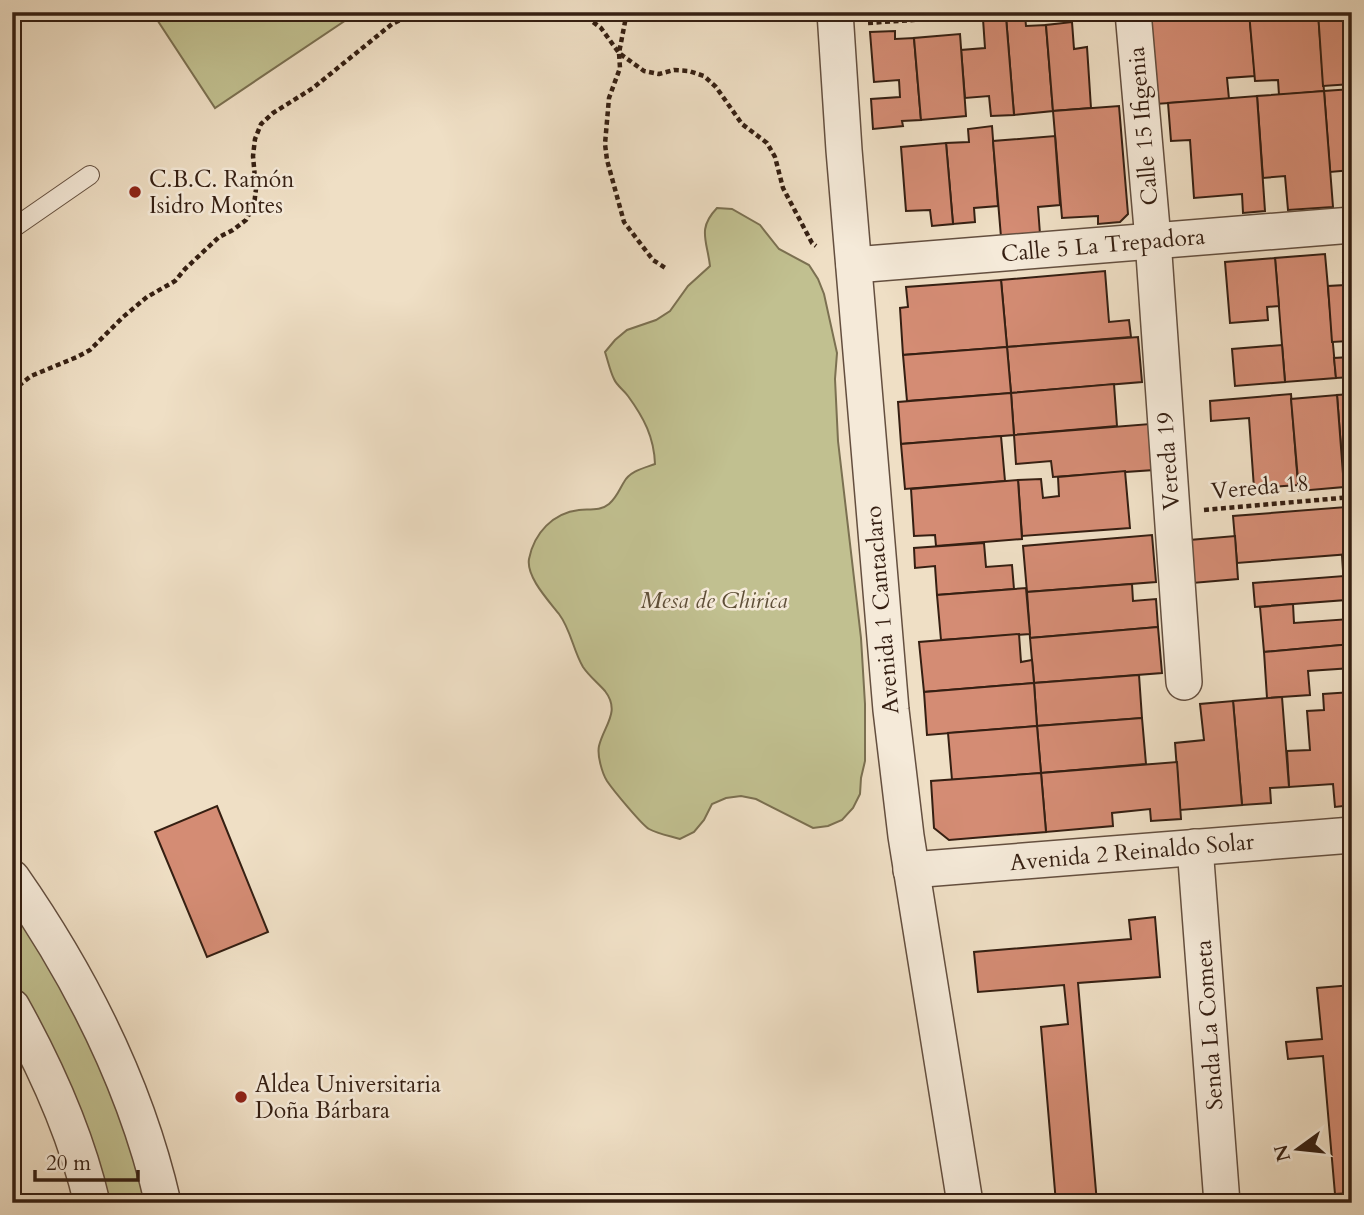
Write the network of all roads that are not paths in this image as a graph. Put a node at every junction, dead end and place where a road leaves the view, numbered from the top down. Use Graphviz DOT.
graph roads {
  1 [pos="1133,12"];
  2 [pos="835,19"];
  3 [pos="90,175"];
  4 [pos="1352,225"];
  5 [pos="12,229"];
  6 [pos="1153,240"];
  7 [pos="853,265"];
  8 [pos="1184,682"];
  9 [pos="1352,835"];
  10 [pos="1195,847"];
  11 [pos="911,870"];
  12 [pos="12,878"];
  13 [pos="12,1007"];
  14 [pos="92,1203"];
  15 [pos="163,1203"];
  16 [pos="965,1203"];
  17 [pos="1222,1203"];
  1 -- 6 [label="street, Calle 15 Ifigenia"];
  2 -- 7 [label="street, Avenida 1 Cantaclaro"];
  3 -- 5 [label="lane"];
  4 -- 6 [label="street, Calle 5 La Trepadora"];
  6 -- 7 [label="street, Calle 5 La Trepadora"];
  6 -- 8 [label="street, Vereda 19"];
  7 -- 11 [label="street, Avenida 1 Cantaclaro"];
  9 -- 10 [label="street, Avenida 2 Reinaldo Solar"];
  10 -- 11 [label="street, Avenida 2 Reinaldo Solar"];
  10 -- 17 [label="street, Senda La Cometa"];
  11 -- 16 [label="street, Avenida 1 Cantaclaro"];
  12 -- 15 [label="street"];
  13 -- 14 [label="street"];
}
